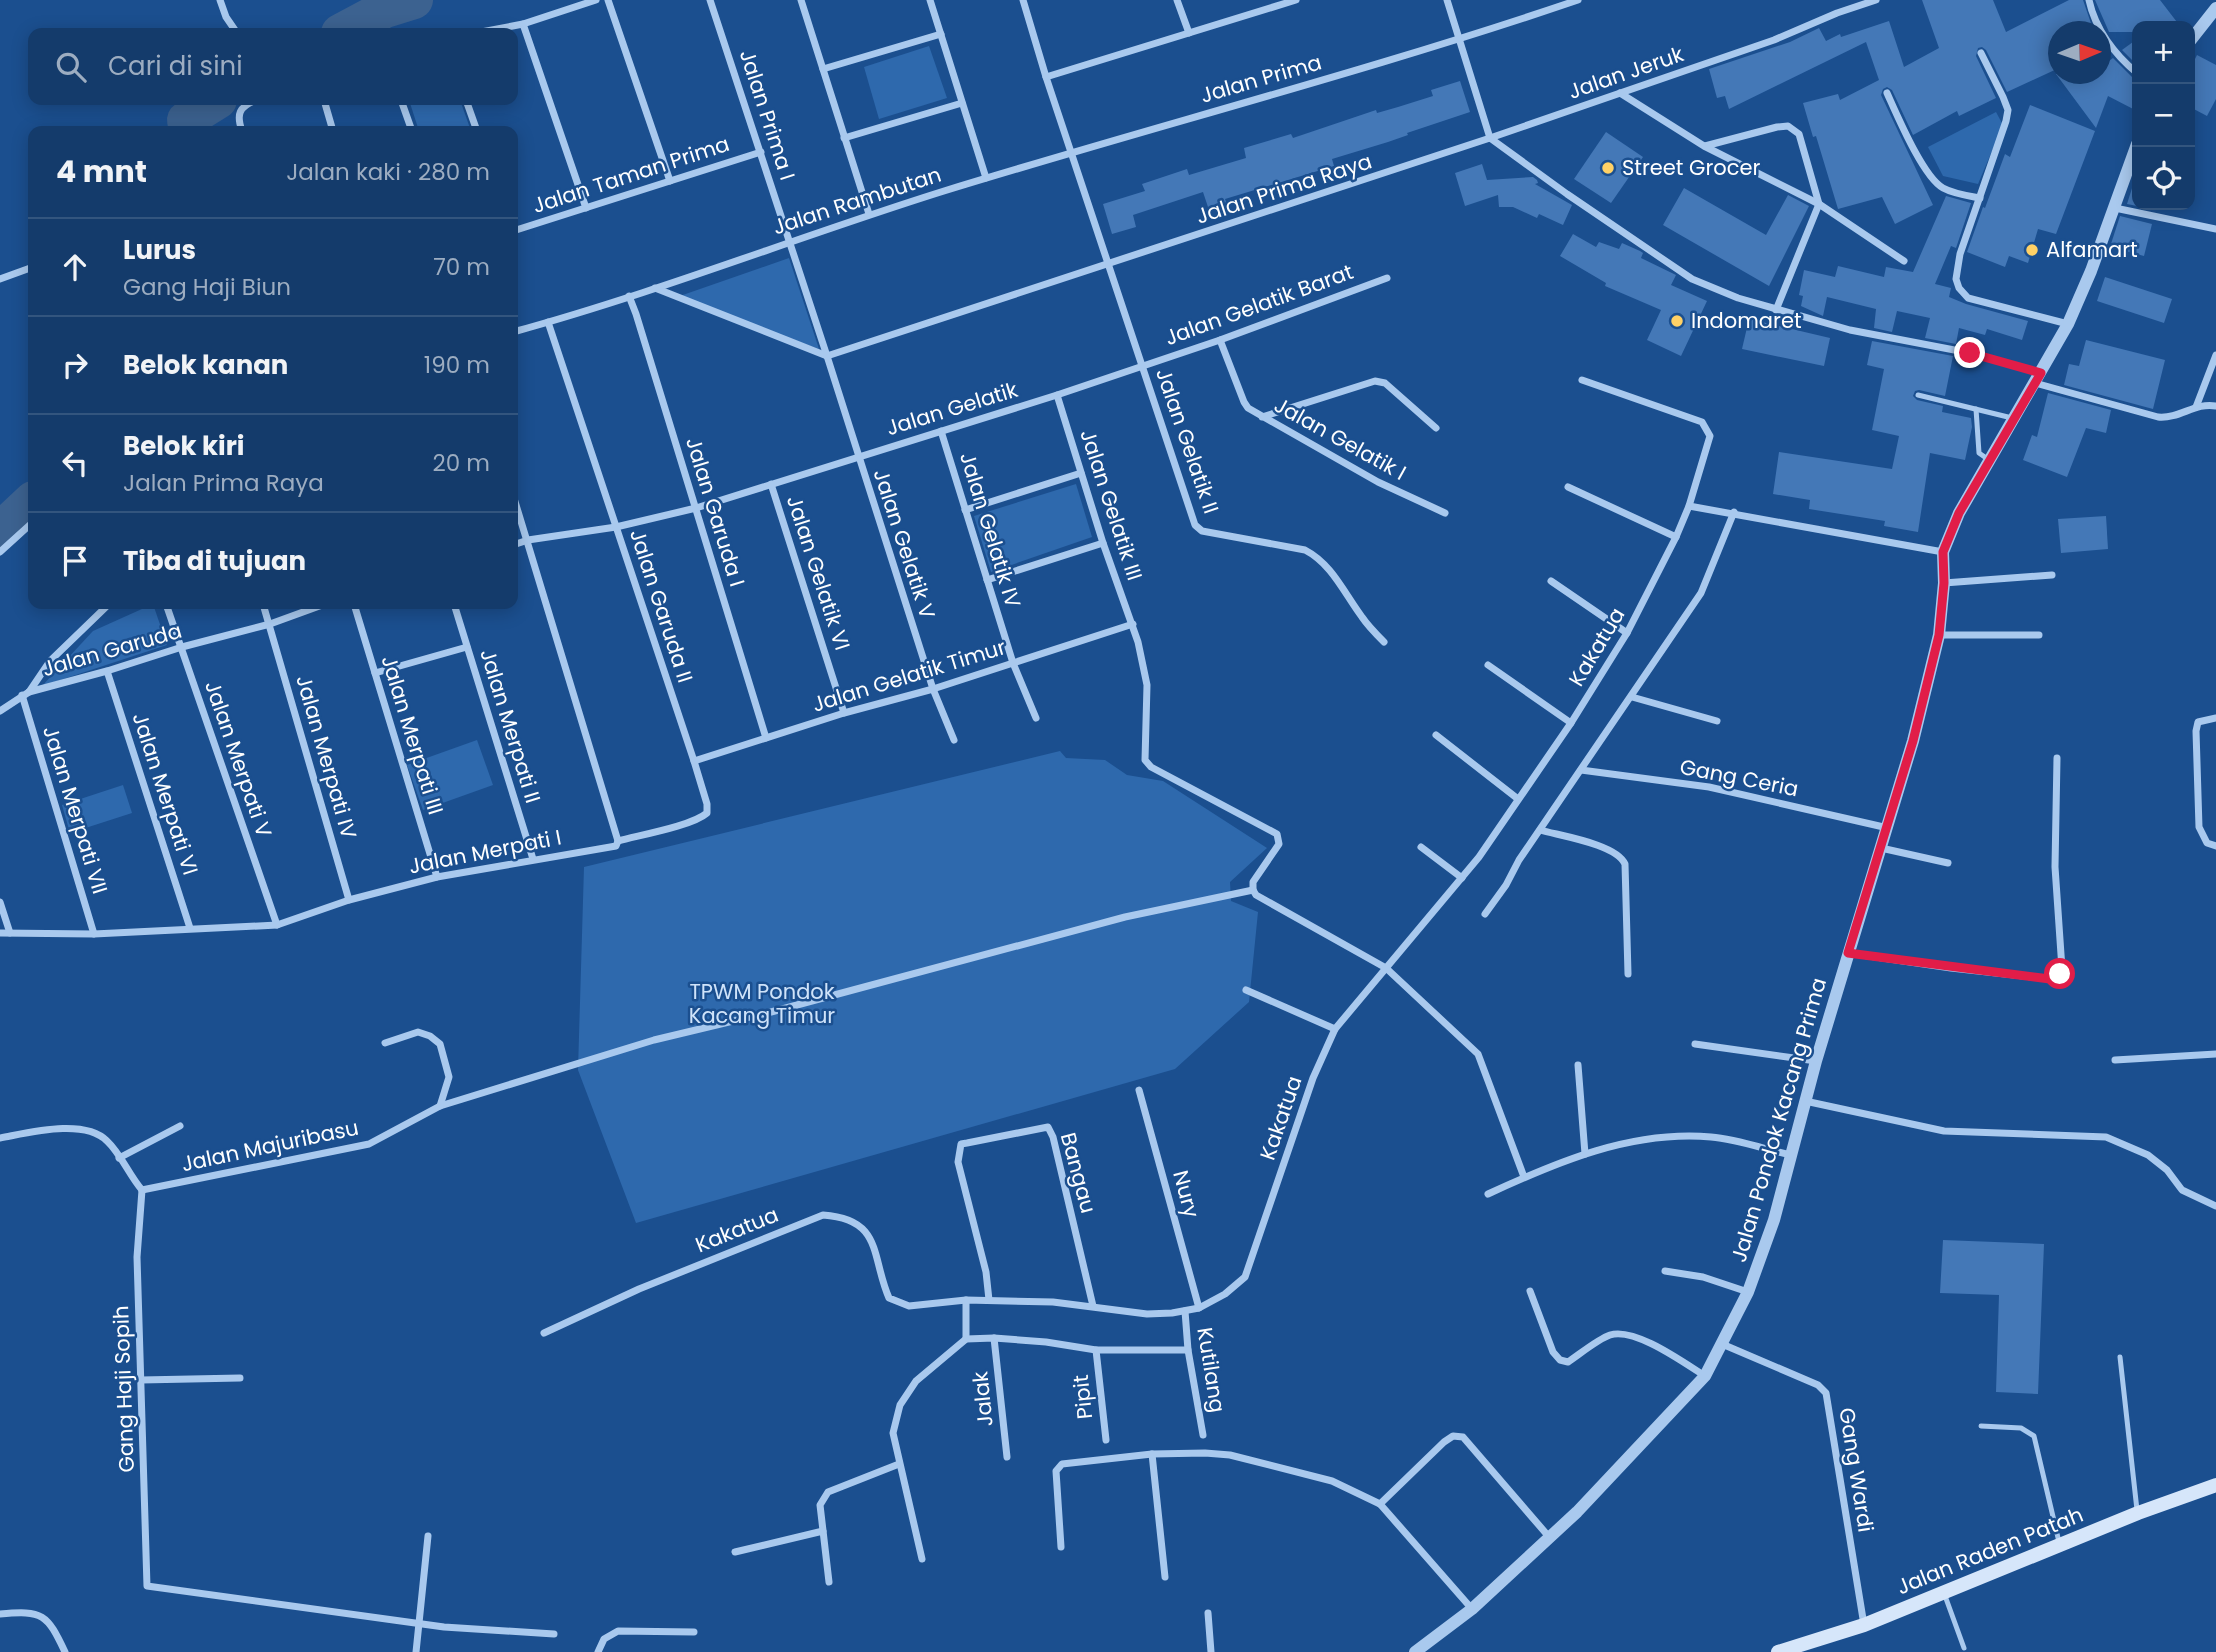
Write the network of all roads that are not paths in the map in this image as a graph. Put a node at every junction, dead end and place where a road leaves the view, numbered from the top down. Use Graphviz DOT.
graph roads {
  1 [pos="220,0"];
  2 [pos="596,0"];
  3 [pos="608,0"];
  4 [pos="710,0"];
  5 [pos="801,0"];
  6 [pos="930,0"];
  7 [pos="1023,0"];
  8 [pos="1177,0"];
  9 [pos="1296,0"];
  10 [pos="1447,0"];
  11 [pos="1578,0"];
  12 [pos="1876,0"];
  13 [pos="2089,0"];
  14 [pos="1287,1"];
  15 [pos="2216,8"];
  16 [pos="523,24"];
  17 [pos="234,28"];
  18 [pos="502,28"];
  19 [pos="1189,33"];
  20 [pos="941,34"];
  21 [pos="2195,35"];
  22 [pos="1459,40"];
  23 [pos="1981,53"];
  24 [pos="2132,68"];
  25 [pos="823,69"];
  26 [pos="1046,77"];
  27 [pos="1620,93"];
  28 [pos="1887,93"];
  29 [pos="962,103"];
  30 [pos="244,105"];
  31 [pos="325,105"];
  32 [pos="403,105"];
  33 [pos="468,105"];
  34 [pos="240,126"];
  35 [pos="332,126"];
  36 [pos="410,126"];
  37 [pos="475,126"];
  38 [pos="844,138"];
  39 [pos="1490,138"];
  40 [pos="1704,146"];
  41 [pos="2136,147"];
  42 [pos="761,152"];
  43 [pos="1072,152"];
  44 [pos="986,178"];
  45 [pos="670,181"];
  46 [pos="1980,198"];
  47 [pos="1819,204"];
  48 [pos="586,208"];
  49 [pos="2115,208"];
  50 [pos="869,214"];
  51 [pos="518,229"];
  52 [pos="2216,229"];
  53 [pos="789,241"];
  54 [pos="1904,261"];
  55 [pos="1109,265"];
  56 [pos="28,269"];
  57 [pos="1387,278"];
  58 [pos="0,279"];
  59 [pos="655,288"];
  60 [pos="629,296"];
  61 [pos="1776,310"];
  62 [pos="548,323"];
  63 [pos="2068,324"];
  64 [pos="518,331"];
  65 [pos="1220,340"];
  66 [pos="2216,355"];
  67 [pos="827,356"];
  68 [pos="1142,365"];
  69 [pos="2038,378"];
  70 [pos="1581,380"];
  71 [pos="1056,395"];
  72 [pos="1918,395"];
  73 [pos="2216,406"];
  74 [pos="2196,407"];
  75 [pos="1976,409"];
  76 [pos="1262,417"];
  77 [pos="2015,418"];
  78 [pos="1436,428"];
  79 [pos="941,430"];
  80 [pos="858,456"];
  81 [pos="1990,461"];
  82 [pos="1081,473"];
  83 [pos="771,484"];
  84 [pos="1568,487"];
  85 [pos="1689,506"];
  86 [pos="696,508"];
  87 [pos="518,510"];
  88 [pos="965,510"];
  89 [pos="1734,512"];
  90 [pos="1446,513"];
  91 [pos="28,527"];
  92 [pos="616,527"];
  93 [pos="1676,537"];
  94 [pos="528,540"];
  95 [pos="518,543"];
  96 [pos="1103,543"];
  97 [pos="0,552"];
  98 [pos="1943,552"];
  99 [pos="2052,575"];
  100 [pos="987,580"];
  101 [pos="1551,580"];
  102 [pos="1944,583"];
  103 [pos="103,609"];
  104 [pos="168,609"];
  105 [pos="265,609"];
  106 [pos="311,609"];
  107 [pos="355,609"];
  108 [pos="456,609"];
  109 [pos="270,624"];
  110 [pos="1133,624"];
  111 [pos="1627,633"];
  112 [pos="1939,635"];
  113 [pos="2039,635"];
  114 [pos="1384,642"];
  115 [pos="182,647"];
  116 [pos="467,647"];
  117 [pos="1013,663"];
  118 [pos="1488,665"];
  119 [pos="107,671"];
  120 [pos="374,673"];
  121 [pos="933,689"];
  122 [pos="25,693"];
  123 [pos="1632,697"];
  124 [pos="0,711"];
  125 [pos="844,713"];
  126 [pos="1036,718"];
  127 [pos="2216,718"];
  128 [pos="1717,721"];
  129 [pos="1571,723"];
  130 [pos="1436,735"];
  131 [pos="766,738"];
  132 [pos="954,740"];
  133 [pos="2057,758"];
  134 [pos="694,761"];
  135 [pos="1581,770"];
  136 [pos="1518,799"];
  137 [pos="1888,828"];
  138 [pos="1540,830"];
  139 [pos="618,841"];
  140 [pos="2216,846"];
  141 [pos="1421,847"];
  142 [pos="1881,848"];
  143 [pos="533,859"];
  144 [pos="1948,863"];
  145 [pos="437,877"];
  146 [pos="1462,878"];
  147 [pos="1253,890"];
  148 [pos="349,900"];
  149 [pos="0,902"];
  150 [pos="1485,914"];
  151 [pos="277,925"];
  152 [pos="190,928"];
  153 [pos="0,933"];
  154 [pos="10,933"];
  155 [pos="94,934"];
  156 [pos="1848,953"];
  157 [pos="1386,968"];
  158 [pos="1628,974"];
  159 [pos="1246,989"];
  160 [pos="1335,1029"];
  161 [pos="385,1043"];
  162 [pos="1695,1044"];
  163 [pos="2216,1054"];
  164 [pos="2115,1060"];
  165 [pos="1816,1061"];
  166 [pos="1578,1065"];
  167 [pos="1139,1090"];
  168 [pos="1804,1101"];
  169 [pos="440,1106"];
  170 [pos="180,1126"];
  171 [pos="0,1138"];
  172 [pos="1585,1154"];
  173 [pos="1790,1155"];
  174 [pos="119,1158"];
  175 [pos="1524,1177"];
  176 [pos="142,1190"];
  177 [pos="1488,1194"];
  178 [pos="2216,1206"];
  179 [pos="1665,1270"];
  180 [pos="1530,1291"];
  181 [pos="1748,1292"];
  182 [pos="966,1300"];
  183 [pos="989,1300"];
  184 [pos="1093,1306"];
  185 [pos="1199,1308"];
  186 [pos="1185,1314"];
  187 [pos="544,1333"];
  188 [pos="994,1338"];
  189 [pos="966,1339"];
  190 [pos="1722,1344"];
  191 [pos="1096,1350"];
  192 [pos="1188,1350"];
  193 [pos="2120,1357"];
  194 [pos="1705,1376"];
  195 [pos="240,1378"];
  196 [pos="141,1380"];
  197 [pos="1981,1426"];
  198 [pos="1203,1435"];
  199 [pos="1106,1440"];
  200 [pos="1152,1454"];
  201 [pos="1007,1457"];
  202 [pos="899,1464"];
  203 [pos="2216,1485"];
  204 [pos="1380,1504"];
  205 [pos="2138,1513"];
  206 [pos="823,1531"];
  207 [pos="428,1536"];
  208 [pos="1550,1538"];
  209 [pos="2060,1545"];
  210 [pos="1061,1547"];
  211 [pos="735,1552"];
  212 [pos="922,1559"];
  213 [pos="1165,1577"];
  214 [pos="829,1582"];
  215 [pos="1944,1593"];
  216 [pos="1472,1609"];
  217 [pos="1208,1613"];
  218 [pos="0,1614"];
  219 [pos="418,1624"];
  220 [pos="1864,1625"];
  221 [pos="694,1632"];
  222 [pos="554,1634"];
  223 [pos="1808,1647"];
  224 [pos="1964,1648"];
  225 [pos="65,1652"];
  226 [pos="416,1652"];
  227 [pos="598,1652"];
  228 [pos="1211,1652"];
  229 [pos="1415,1652"];
  230 [pos="1778,1652"];
  1 -- 17 [label="street"];
  2 -- 16 [label="street"];
  3 -- 45 [label="street"];
  4 -- 42 [label="street, Jalan Prima I"];
  5 -- 25 [label="street"];
  6 -- 20 [label="street"];
  7 -- 26 [label="street, Jalan Gelatik II"];
  8 -- 19 [label="street"];
  9 -- 14 [label="street"];
  10 -- 22 [label="street"];
  11 -- 22 [label="street, Jalan Prima"];
  12 -- 27 [label="street, Jalan Jeruk"];
  13 -- 24 [label="street"];
  14 -- 19 [label="street"];
  15 -- 21 [label="street"];
  16 -- 18 [label="street"];
  16 -- 48 [label="street"];
  19 -- 26 [label="street"];
  20 -- 25 [label="street"];
  20 -- 29 [label="street"];
  22 -- 39 [label="street"];
  22 -- 43 [label="street, Jalan Prima"];
  23 -- 46 [label="street"];
  25 -- 38 [label="street"];
  26 -- 43 [label="street, Jalan Gelatik II"];
  27 -- 39 [label="street, Jalan Jeruk"];
  27 -- 40 [label="street"];
  28 -- 46 [label="street"];
  29 -- 38 [label="street"];
  29 -- 44 [label="street"];
  30 -- 34 [label="street"];
  31 -- 35 [label="street"];
  32 -- 36 [label="street"];
  33 -- 37 [label="street"];
  38 -- 50 [label="street"];
  39 -- 55 [label="street, Jalan Prima Raya"];
  39 -- 61 [label="street"];
  40 -- 47 [label="street"];
  40 -- 47 [label="street"];
  41 -- 49 [label="street, Jalan Pondok Kacang Prima"];
  42 -- 45 [label="street, Jalan Taman Prima"];
  42 -- 53 [label="street, Jalan Prima I"];
  43 -- 44 [label="street, Jalan Rambutan"];
  43 -- 55 [label="street, Jalan Gelatik II"];
  44 -- 50 [label="street, Jalan Rambutan"];
  45 -- 48 [label="street, Jalan Taman Prima"];
  46 -- 63 [label="street"];
  47 -- 54 [label="street"];
  47 -- 61 [label="street"];
  48 -- 51 [label="street, Jalan Taman Prima"];
  49 -- 52 [label="street"];
  49 -- 63 [label="street, Jalan Pondok Kacang Prima"];
  50 -- 53 [label="street, Jalan Rambutan"];
  53 -- 59 [label="street, Jalan Rambutan"];
  53 -- 67 [label="street, Jalan Prima I"];
  55 -- 67 [label="street, Jalan Prima Raya"];
  55 -- 68 [label="street, Jalan Gelatik II"];
  56 -- 58 [label="street"];
  57 -- 65 [label="street, Jalan Gelatik Barat"];
  59 -- 60 [label="street"];
  59 -- 67 [label="street"];
  60 -- 62 [label="street"];
  60 -- 86 [label="street, Jalan Garuda I"];
  61 -- 69 [label="street"];
  62 -- 64 [label="street"];
  62 -- 92 [label="street, Jalan Garuda II"];
  63 -- 69 [label="street, Jalan Pondok Kacang Prima"];
  65 -- 68 [label="street, Jalan Gelatik Barat"];
  65 -- 76 [label="street, Jalan Gelatik I"];
  66 -- 74 [label="street"];
  67 -- 80 [label="street, Jalan Gelatik V"];
  68 -- 71 [label="street, Jalan Gelatik"];
  68 -- 114 [label="street, Jalan Gelatik II"];
  69 -- 74 [label="street"];
  69 -- 77 [label="street, Jalan Pondok Kacang Prima"];
  70 -- 85 [label="street, Kakatua"];
  71 -- 79 [label="street, Jalan Gelatik"];
  71 -- 82 [label="street, Jalan Gelatik III"];
  72 -- 75 [label="lane"];
  73 -- 74 [label="street"];
  75 -- 77 [label="lane"];
  75 -- 81 [label="lane"];
  76 -- 78 [label="street"];
  76 -- 90 [label="street, Jalan Gelatik I"];
  77 -- 81 [label="street, Jalan Pondok Kacang Prima"];
  79 -- 80 [label="street, Jalan Gelatik"];
  79 -- 88 [label="street, Jalan Gelatik IV"];
  80 -- 83 [label="street, Jalan Gelatik"];
  80 -- 121 [label="street, Jalan Gelatik V"];
  81 -- 98 [label="street, Jalan Pondok Kacang Prima"];
  82 -- 88 [label="street"];
  82 -- 96 [label="street, Jalan Gelatik III"];
  83 -- 86 [label="street"];
  83 -- 125 [label="street, Jalan Gelatik VI"];
  84 -- 93 [label="street"];
  85 -- 89 [label="street"];
  85 -- 93 [label="street, Kakatua"];
  86 -- 92 [label="street"];
  86 -- 131 [label="street, Jalan Garuda I"];
  87 -- 94 [label="street"];
  88 -- 100 [label="street, Jalan Gelatik IV"];
  89 -- 98 [label="street"];
  89 -- 123 [label="street"];
  91 -- 97 [label="street"];
  92 -- 94 [label="street"];
  92 -- 134 [label="street, Jalan Garuda II"];
  93 -- 111 [label="street, Kakatua"];
  94 -- 95 [label="street"];
  94 -- 139 [label="street"];
  96 -- 100 [label="street"];
  96 -- 110 [label="street, Jalan Gelatik III"];
  98 -- 102 [label="street, Jalan Pondok Kacang Prima"];
  99 -- 102 [label="street"];
  100 -- 117 [label="street, Jalan Gelatik IV"];
  101 -- 111 [label="street"];
  102 -- 112 [label="street, Jalan Pondok Kacang Prima"];
  103 -- 122 [label="street"];
  104 -- 115 [label="street, Jalan Merpati V"];
  105 -- 109 [label="street, Jalan Merpati IV"];
  106 -- 109 [label="street, Jalan Garuda"];
  107 -- 120 [label="street, Jalan Merpati III"];
  108 -- 116 [label="street, Jalan Merpati II"];
  109 -- 115 [label="street, Jalan Garuda"];
  109 -- 148 [label="street, Jalan Merpati IV"];
  110 -- 117 [label="street, Jalan Gelatik Timur"];
  110 -- 147 [label="street, Jalan Gelatik III"];
  111 -- 129 [label="street, Kakatua"];
  112 -- 113 [label="street"];
  112 -- 137 [label="street, Jalan Pondok Kacang Prima"];
  115 -- 119 [label="street, Jalan Garuda"];
  115 -- 151 [label="street, Jalan Merpati V"];
  116 -- 120 [label="street"];
  116 -- 143 [label="street, Jalan Merpati II"];
  117 -- 121 [label="street, Jalan Gelatik Timur"];
  117 -- 126 [label="street, Jalan Gelatik IV"];
  118 -- 129 [label="street"];
  119 -- 122 [label="street, Jalan Garuda"];
  119 -- 152 [label="street, Jalan Merpati VI"];
  120 -- 145 [label="street, Jalan Merpati III"];
  121 -- 125 [label="street, Jalan Gelatik Timur"];
  121 -- 132 [label="street, Jalan Gelatik V"];
  122 -- 124 [label="street"];
  122 -- 155 [label="street, Jalan Merpati VII"];
  123 -- 128 [label="street"];
  123 -- 135 [label="street"];
  125 -- 131 [label="street, Jalan Gelatik Timur"];
  127 -- 140 [label="street"];
  129 -- 136 [label="street, Kakatua"];
  130 -- 136 [label="street"];
  131 -- 134 [label="street, Jalan Gelatik Timur"];
  133 -- 156 [label="street"];
  134 -- 139 [label="street, Jalan Garuda II"];
  135 -- 137 [label="street, Gang Ceria"];
  135 -- 138 [label="street"];
  136 -- 146 [label="street, Kakatua"];
  137 -- 142 [label="street, Jalan Pondok Kacang Prima"];
  138 -- 150 [label="street"];
  138 -- 158 [label="street"];
  139 -- 143 [label="street, Jalan Merpati I"];
  141 -- 146 [label="street"];
  142 -- 144 [label="street"];
  142 -- 156 [label="street, Jalan Pondok Kacang Prima"];
  143 -- 145 [label="street, Jalan Merpati I"];
  145 -- 148 [label="street, Jalan Merpati I"];
  146 -- 157 [label="street, Kakatua"];
  147 -- 157 [label="street"];
  147 -- 169 [label="street, Jalan Majuribasu"];
  148 -- 151 [label="street, Jalan Merpati I"];
  149 -- 154 [label="street"];
  151 -- 152 [label="street, Jalan Merpati I"];
  152 -- 155 [label="street, Jalan Merpati I"];
  153 -- 154 [label="street, Jalan Merpati I"];
  154 -- 155 [label="street, Jalan Merpati I"];
  156 -- 165 [label="street, Jalan Pondok Kacang Prima"];
  157 -- 160 [label="street, Kakatua"];
  157 -- 175 [label="street"];
  159 -- 160 [label="street"];
  160 -- 185 [label="street, Kakatua"];
  161 -- 169 [label="street"];
  162 -- 165 [label="street"];
  163 -- 164 [label="street"];
  165 -- 168 [label="street, Jalan Pondok Kacang Prima"];
  166 -- 172 [label="street"];
  167 -- 185 [label="street, Nury"];
  168 -- 173 [label="street, Jalan Pondok Kacang Prima"];
  168 -- 178 [label="street"];
  169 -- 176 [label="street, Jalan Majuribasu"];
  170 -- 174 [label="street"];
  171 -- 174 [label="street"];
  172 -- 173 [label="street"];
  172 -- 175 [label="street"];
  173 -- 181 [label="street, Jalan Pondok Kacang Prima"];
  174 -- 176 [label="street"];
  175 -- 177 [label="street"];
  176 -- 196 [label="street, Gang Haji Sopih"];
  179 -- 181 [label="street"];
  180 -- 194 [label="street"];
  181 -- 190 [label="street, Jalan Pondok Kacang Prima"];
  182 -- 183 [label="street, Kakatua"];
  182 -- 187 [label="street, Kakatua"];
  182 -- 189 [label="street"];
  183 -- 184 [label="street, Kakatua"];
  183 -- 184 [label="street, Bangau"];
  184 -- 186 [label="street, Kakatua"];
  185 -- 186 [label="street, Kakatua"];
  186 -- 192 [label="street, Kutilang"];
  188 -- 189 [label="street"];
  188 -- 191 [label="street"];
  188 -- 201 [label="street, Jalak"];
  189 -- 202 [label="street"];
  190 -- 194 [label="street, Jalan Pondok Kacang Prima"];
  190 -- 220 [label="street, Gang Wardi"];
  191 -- 192 [label="street"];
  191 -- 199 [label="street, Pipit"];
  192 -- 198 [label="street, Kutilang"];
  193 -- 205 [label="lane"];
  194 -- 208 [label="street, Jalan Pondok Kacang Prima"];
  195 -- 196 [label="street"];
  196 -- 219 [label="street, Gang Haji Sopih"];
  197 -- 209 [label="lane"];
  200 -- 204 [label="street"];
  200 -- 210 [label="street"];
  200 -- 213 [label="street"];
  202 -- 206 [label="street"];
  202 -- 212 [label="street"];
  203 -- 205 [label="main road, Jalan Raden Patah"];
  204 -- 208 [label="street"];
  204 -- 216 [label="street"];
  205 -- 209 [label="main road, Jalan Raden Patah"];
  206 -- 211 [label="street"];
  206 -- 214 [label="street"];
  207 -- 219 [label="street"];
  208 -- 216 [label="street, Jalan Pondok Kacang Prima"];
  209 -- 215 [label="main road, Jalan Raden Patah"];
  215 -- 220 [label="main road, Jalan Raden Patah"];
  215 -- 224 [label="lane"];
  216 -- 229 [label="street, Jalan Pondok Kacang Prima"];
  217 -- 228 [label="street"];
  218 -- 225 [label="street"];
  219 -- 222 [label="street"];
  219 -- 226 [label="street"];
  220 -- 223 [label="main road, Jalan Raden Patah"];
  221 -- 227 [label="street"];
  223 -- 230 [label="main road, Jalan Raden Patah"];
}
